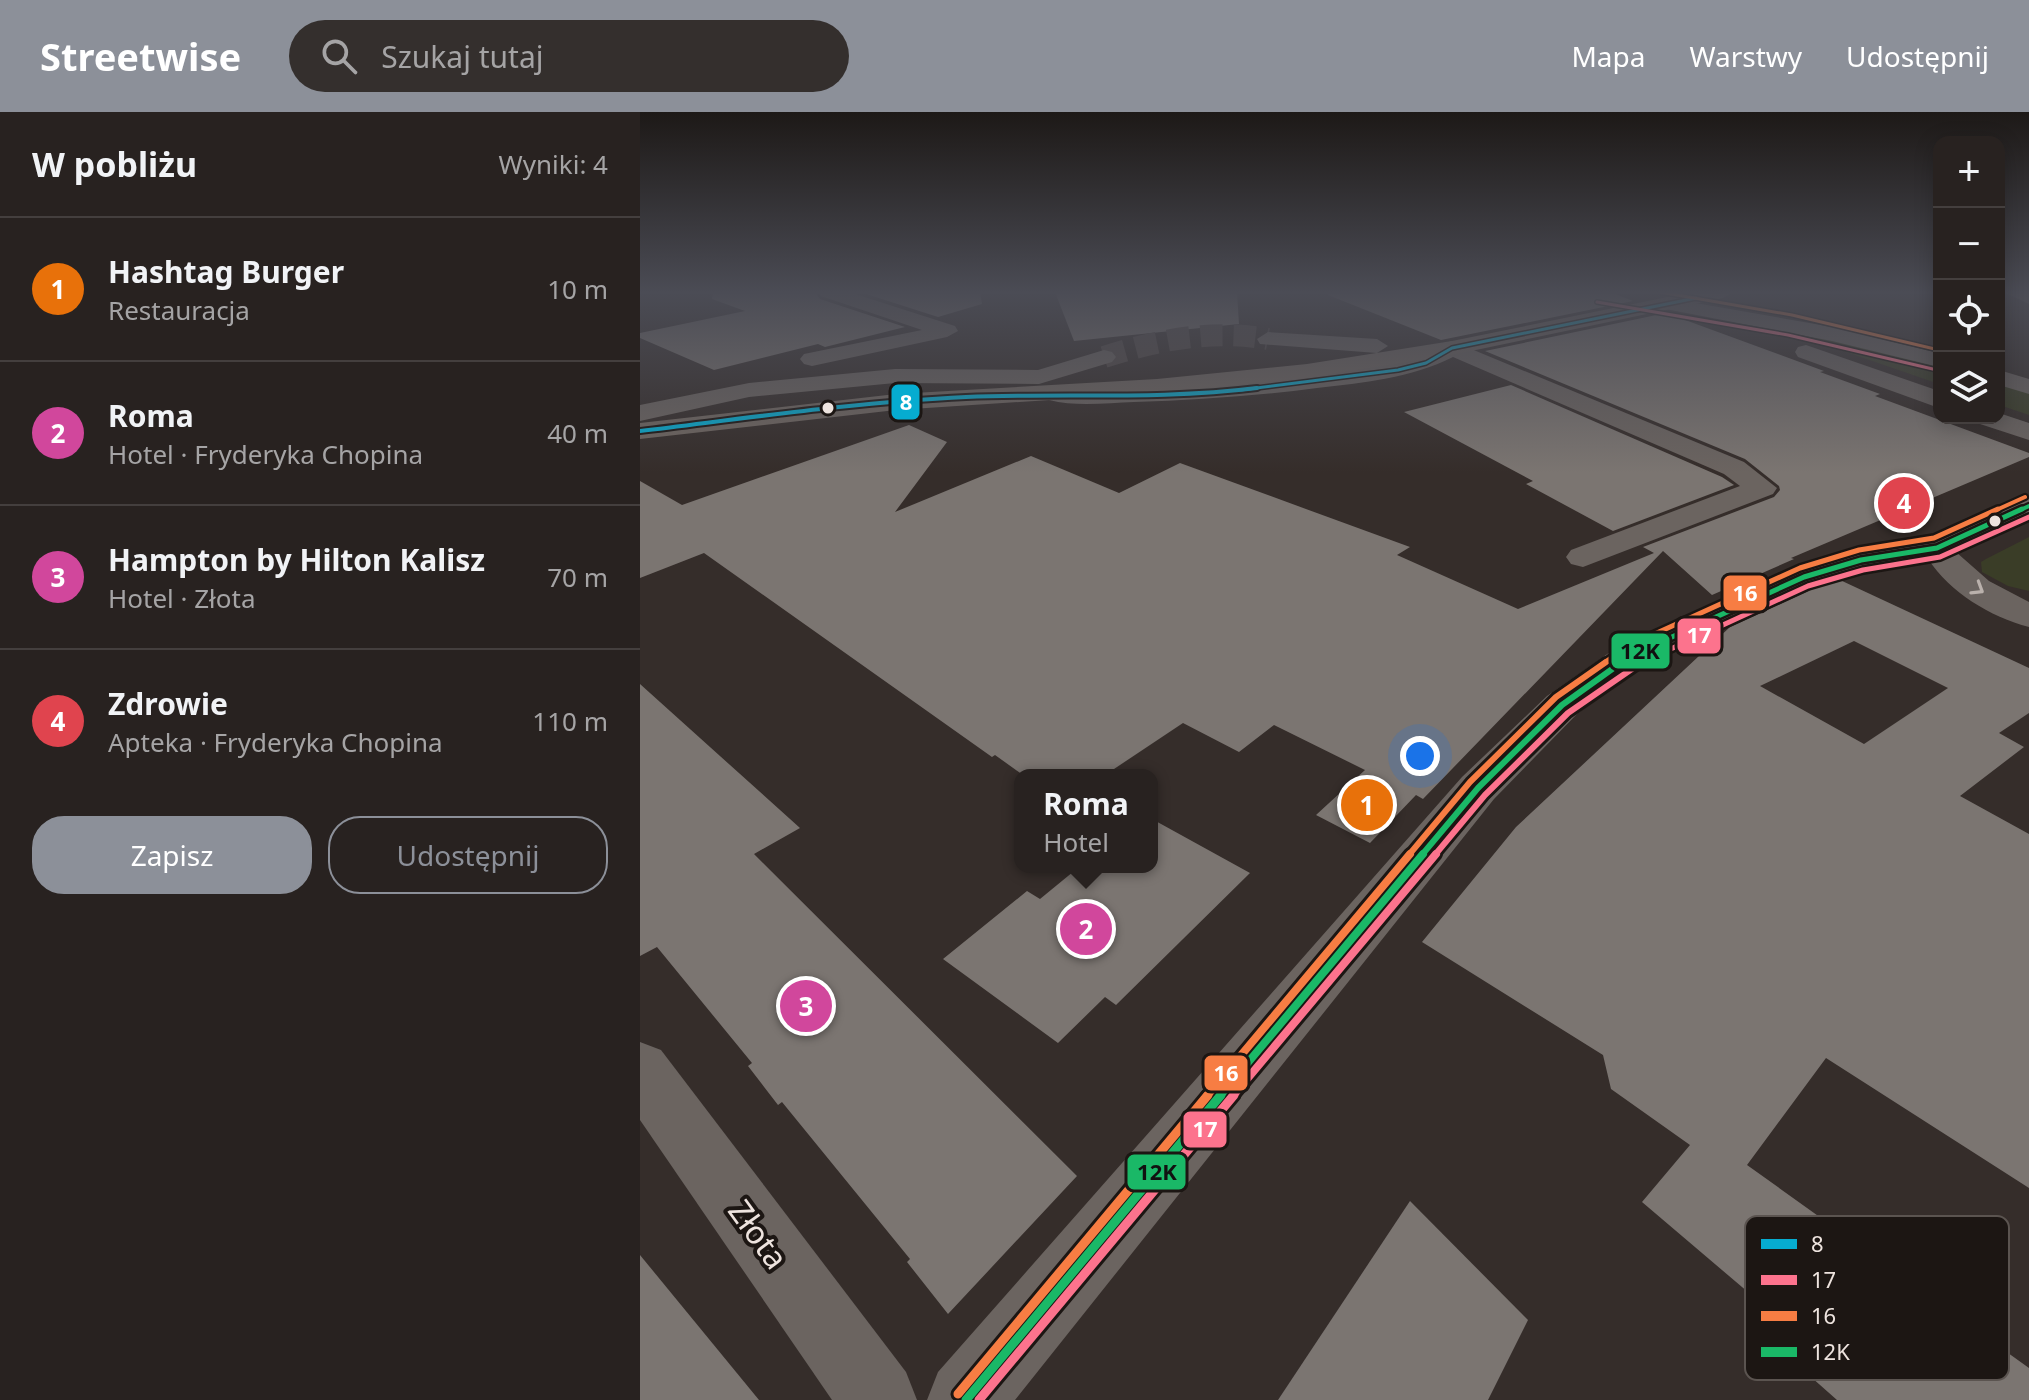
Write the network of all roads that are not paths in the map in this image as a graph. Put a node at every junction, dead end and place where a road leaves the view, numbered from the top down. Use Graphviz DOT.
graph roads {
  1 [pos="847,352"];
  2 [pos="1332,352"];
  3 [pos="1445,352"];
  4 [pos="1462,352"];
  5 [pos="1804,352"];
  6 [pos="1905,352"];
  7 [pos="1104,357"];
  8 [pos="1933,359"];
  9 [pos="2005,364"];
  10 [pos="2029,371"];
  11 [pos="1039,377"];
  12 [pos="2005,379"];
  13 [pos="2029,387"];
  14 [pos="1012,394"];
  15 [pos="640,396"];
  16 [pos="1933,398"];
  17 [pos="640,414"];
  18 [pos="2005,424"];
  19 [pos="640,431"];
  20 [pos="2029,432"];
  21 [pos="2029,506"];
  22 [pos="1937,548"];
  23 [pos="1583,557"];
  24 [pos="2029,616"];
  25 [pos="640,1069"];
  26 [pos="878,1400"];
  27 [pos="966,1400"];
  1 -- 15 [label="street"];
  2 -- 11 [label="main road"];
  3 -- 14 [label="street"];
  4 -- 23 [label="street"];
  5 -- 16 [label="street"];
  6 -- 8 [label="street"];
  7 -- 11 [label="street"];
  9 -- 10 [label="street"];
  11 -- 17 [label="main road"];
  12 -- 13 [label="street"];
  14 -- 19 [label="main road"];
  18 -- 20 [label="street"];
  21 -- 22 [label="street"];
  22 -- 24 [label="street, one-way"];
  22 -- 27 [label="street"];
  25 -- 26 [label="street, Złota"];
}
